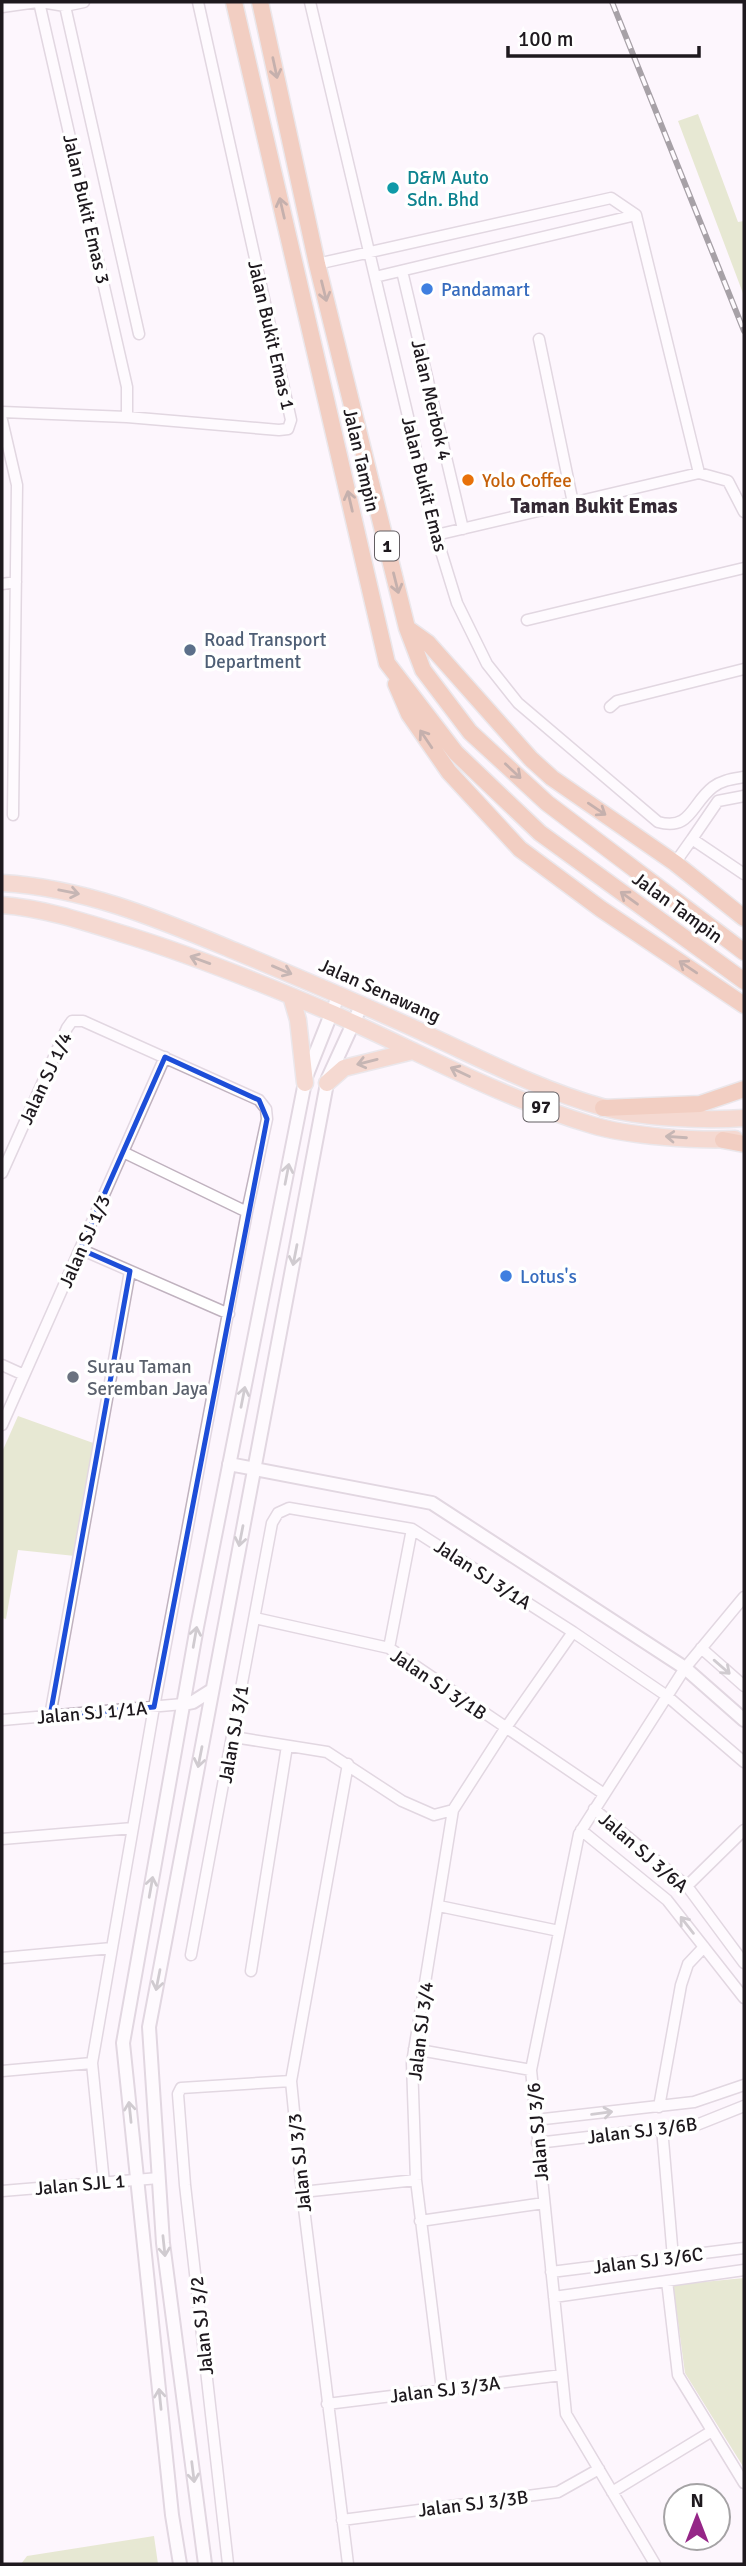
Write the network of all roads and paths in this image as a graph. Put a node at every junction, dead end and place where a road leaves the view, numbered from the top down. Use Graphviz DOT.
graph roads {
  1 [pos="39,2"];
  2 [pos="84,2"];
  3 [pos="198,2"];
  4 [pos="234,2"];
  5 [pos="260,2"];
  6 [pos="310,2"];
  7 [pos="65,6"];
  8 [pos="2,7"];
  9 [pos="636,215"];
  10 [pos="368,252"];
  11 [pos="317,264"];
  12 [pos="402,271"];
  13 [pos="375,277"];
  14 [pos="139,334"];
  15 [pos="539,339"];
  16 [pos="2,412"];
  17 [pos="127,416"];
  18 [pos="2,420"];
  19 [pos="6,460"];
  20 [pos="699,473"];
  21 [pos="573,503"];
  22 [pos="744,512"];
  23 [pos="463,529"];
  24 [pos="436,535"];
  25 [pos="744,568"];
  26 [pos="16,582"];
  27 [pos="2,584"];
  28 [pos="527,620"];
  29 [pos="407,628"];
  30 [pos="387,663"];
  31 [pos="744,669"];
  32 [pos="610,707"];
  33 [pos="744,777"];
  34 [pos="744,796"];
  35 [pos="13,815"];
  36 [pos="692,839"];
  37 [pos="675,863"];
  38 [pos="744,874"];
  39 [pos="2,883"];
  40 [pos="2,905"];
  41 [pos="744,918"];
  42 [pos="744,952"];
  43 [pos="744,981"];
  44 [pos="339,994"];
  45 [pos="291,996"];
  46 [pos="362,1004"];
  47 [pos="744,1005"];
  48 [pos="332,1014"];
  49 [pos="352,1023"];
  50 [pos="413,1051"];
  51 [pos="165,1057"];
  52 [pos="305,1083"];
  53 [pos="327,1083"];
  54 [pos="744,1089"];
  55 [pos="603,1108"];
  56 [pos="744,1118"];
  57 [pos="723,1140"];
  58 [pos="744,1141"];
  59 [pos="123,1152"];
  60 [pos="2,1173"];
  61 [pos="247,1212"];
  62 [pos="80,1249"];
  63 [pos="130,1271"];
  64 [pos="229,1314"];
  65 [pos="2,1365"];
  66 [pos="24,1375"];
  67 [pos="2,1425"];
  68 [pos="229,1464"];
  69 [pos="254,1469"];
  70 [pos="278,1513"];
  71 [pos="412,1530"];
  72 [pos="744,1597"];
  73 [pos="255,1618"];
  74 [pos="573,1632"];
  75 [pos="389,1648"];
  76 [pos="701,1648"];
  77 [pos="685,1668"];
  78 [pos="744,1686"];
  79 [pos="212,1690"];
  80 [pos="667,1696"];
  81 [pos="183,1704"];
  82 [pos="154,1707"];
  83 [pos="50,1716"];
  84 [pos="2,1720"];
  85 [pos="744,1720"];
  86 [pos="505,1729"];
  87 [pos="234,1737"];
  88 [pos="287,1746"];
  89 [pos="744,1762"];
  90 [pos="348,1764"];
  91 [pos="604,1794"];
  92 [pos="453,1810"];
  93 [pos="594,1810"];
  94 [pos="133,1828"];
  95 [pos="581,1830"];
  96 [pos="744,1830"];
  97 [pos="2,1839"];
  98 [pos="687,1886"];
  99 [pos="439,1906"];
  100 [pos="559,1931"];
  101 [pos="704,1947"];
  102 [pos="112,1948"];
  103 [pos="191,1955"];
  104 [pos="2,1958"];
  105 [pos="744,1963"];
  106 [pos="251,1971"];
  107 [pos="744,1998"];
  108 [pos="414,2049"];
  109 [pos="92,2063"];
  110 [pos="531,2070"];
  111 [pos="2,2071"];
  112 [pos="291,2081"];
  113 [pos="744,2085"];
  114 [pos="744,2106"];
  115 [pos="659,2107"];
  116 [pos="535,2120"];
  117 [pos="662,2128"];
  118 [pos="537,2143"];
  119 [pos="159,2178"];
  120 [pos="137,2180"];
  121 [pos="416,2180"];
  122 [pos="104,2183"];
  123 [pos="2,2191"];
  124 [pos="302,2192"];
  125 [pos="544,2203"];
  126 [pos="421,2221"];
  127 [pos="744,2248"];
  128 [pos="673,2258"];
  129 [pos="744,2270"];
  130 [pos="551,2272"];
  131 [pos="667,2281"];
  132 [pos="554,2297"];
  133 [pos="562,2375"];
  134 [pos="442,2390"];
  135 [pos="327,2403"];
  136 [pos="712,2431"];
  137 [pos="599,2469"];
  138 [pos="744,2480"];
  139 [pos="612,2492"];
  140 [pos="342,2520"];
  141 [pos="180,2564"];
  142 [pos="205,2564"];
  143 [pos="228,2564"];
  144 [pos="348,2564"];
  145 [pos="655,2564"];
  1 -- 7 [label="street"];
  1 -- 8 [label="street"];
  1 -- 17 [label="street, Jalan Bukit Emas 3"];
  2 -- 7 [label="street"];
  3 -- 17 [label="street, Jalan Bukit Emas 1"];
  30 -- 4 [label="highway, Jalan Tampin / 1, one-way"];
  5 -- 11 [label="highway, Jalan Tampin / 1, one-way"];
  6 -- 10 [label="street, Jalan Bukit Emas"];
  7 -- 14 [label="street"];
  9 -- 10 [label="street"];
  9 -- 12 [label="street"];
  9 -- 20 [label="street"];
  10 -- 11 [label="street"];
  10 -- 13 [label="street, Jalan Bukit Emas"];
  11 -- 29 [label="highway, Jalan Tampin / 1, one-way"];
  12 -- 13 [label="street"];
  12 -- 23 [label="street, Jalan Merbok 4"];
  13 -- 24 [label="street, Jalan Bukit Emas"];
  15 -- 21 [label="street"];
  16 -- 17 [label="street, Jalan Bukit Emas 1"];
  18 -- 19 [label="street"];
  19 -- 26 [label="street"];
  20 -- 21 [label="street"];
  20 -- 22 [label="street"];
  21 -- 23 [label="street"];
  23 -- 24 [label="street"];
  24 -- 33 [label="street, Jalan Bukit Emas"];
  25 -- 28 [label="street"];
  26 -- 27 [label="street"];
  26 -- 35 [label="street"];
  29 -- 37 [label="highway, one-way"];
  29 -- 42 [label="highway, Jalan Tampin / 1, one-way"];
  43 -- 30 [label="highway, Jalan Tampin / 1, one-way"];
  47 -- 30 [label="highway, one-way"];
  31 -- 32 [label="street"];
  34 -- 36 [label="street"];
  36 -- 37 [label="street"];
  36 -- 38 [label="street"];
  37 -- 41 [label="highway"];
  39 -- 44 [label="main road, Jalan Senawang / 97, one-way"];
  45 -- 40 [label="main road, 97, one-way"];
  44 -- 46 [label="main road, Jalan Senawang / 97"];
  44 -- 48 [label="street"];
  45 -- 48 [label="main road, 97"];
  45 -- 52 [label="main road"];
  46 -- 49 [label="street"];
  46 -- 55 [label="main road, Jalan Senawang / 97"];
  48 -- 49 [label="main road, 97"];
  48 -- 52 [label="street"];
  49 -- 50 [label="main road, 97"];
  49 -- 53 [label="street"];
  50 -- 53 [label="main road, one-way"];
  57 -- 50 [label="main road, 97, one-way"];
  51 -- 59 [label="street, Jalan SJ 1/3"];
  51 -- 60 [label="street, Jalan SJ 1/4"];
  51 -- 61 [label="street"];
  68 -- 52 [label="street, one-way"];
  53 -- 69 [label="street, one-way"];
  54 -- 55 [label="highway"];
  55 -- 56 [label="main road, Jalan Senawang / 97"];
  57 -- 58 [label="highway"];
  59 -- 61 [label="street"];
  59 -- 62 [label="street, Jalan SJ 1/3"];
  61 -- 64 [label="street"];
  62 -- 63 [label="street"];
  62 -- 66 [label="street, Jalan SJ 1/3"];
  63 -- 64 [label="street"];
  63 -- 83 [label="street"];
  64 -- 82 [label="street"];
  65 -- 66 [label="street"];
  66 -- 67 [label="street, Jalan SJ 1/3"];
  68 -- 69 [label="street"];
  81 -- 68 [label="street, one-way"];
  69 -- 77 [label="street"];
  69 -- 79 [label="street, one-way"];
  70 -- 71 [label="street, Jalan SJ 3/1A"];
  70 -- 73 [label="street, Jalan SJ 3/1"];
  71 -- 74 [label="street, Jalan SJ 3/1A"];
  71 -- 75 [label="street"];
  72 -- 76 [label="street, Jalan SJ 3/6"];
  73 -- 75 [label="street, Jalan SJ 3/1B"];
  73 -- 87 [label="street, Jalan SJ 3/1"];
  74 -- 80 [label="street, Jalan SJ 3/1A"];
  74 -- 86 [label="street, Jalan SJ 3/4"];
  75 -- 86 [label="street, Jalan SJ 3/1B"];
  76 -- 77 [label="street, Jalan SJ 3/6"];
  76 -- 78 [label="street, one-way"];
  77 -- 80 [label="street, Jalan SJ 3/6"];
  77 -- 85 [label="street"];
  79 -- 81 [label="street"];
  79 -- 119 [label="street, one-way"];
  80 -- 89 [label="street, Jalan SJ 3/1A"];
  80 -- 91 [label="street, Jalan SJ 3/6"];
  81 -- 82 [label="street, Jalan SJ 1/1A"];
  120 -- 81 [label="street, one-way"];
  82 -- 83 [label="street, Jalan SJ 1/1A"];
  82 -- 94 [label="street"];
  83 -- 84 [label="street, Jalan SJ 1/1A"];
  86 -- 91 [label="street, Jalan SJ 3/1B"];
  86 -- 92 [label="street, Jalan SJ 3/4"];
  87 -- 88 [label="street"];
  87 -- 103 [label="street, Jalan SJ 3/1"];
  88 -- 90 [label="street"];
  88 -- 106 [label="street"];
  90 -- 92 [label="street"];
  90 -- 112 [label="street, Jalan SJ 3/3"];
  91 -- 93 [label="street, Jalan SJ 3/6"];
  92 -- 99 [label="street, Jalan SJ 3/4"];
  93 -- 95 [label="street, Jalan SJ 3/6"];
  93 -- 98 [label="street, Jalan SJ 3/6A"];
  94 -- 97 [label="street"];
  94 -- 102 [label="street"];
  95 -- 100 [label="street, Jalan SJ 3/6"];
  101 -- 95 [label="street, one-way"];
  96 -- 98 [label="street"];
  98 -- 105 [label="street, Jalan SJ 3/6A"];
  99 -- 100 [label="street"];
  99 -- 108 [label="street, Jalan SJ 3/4"];
  100 -- 110 [label="street, Jalan SJ 3/6"];
  101 -- 107 [label="street"];
  101 -- 115 [label="street"];
  102 -- 104 [label="street"];
  102 -- 109 [label="street"];
  108 -- 110 [label="street"];
  108 -- 121 [label="street, Jalan SJ 3/4"];
  109 -- 111 [label="street"];
  109 -- 122 [label="street"];
  110 -- 116 [label="street, Jalan SJ 3/6"];
  112 -- 124 [label="street, Jalan SJ 3/3"];
  112 -- 143 [label="street, Jalan SJ 3/2"];
  113 -- 115 [label="street"];
  114 -- 117 [label="street, Jalan SJ 3/6B"];
  116 -- 115 [label="street, one-way"];
  116 -- 118 [label="street, Jalan SJ 3/6"];
  117 -- 118 [label="street, Jalan SJ 3/6B"];
  117 -- 128 [label="street"];
  118 -- 125 [label="street, Jalan SJ 3/6"];
  119 -- 120 [label="street, Jalan SJL 1"];
  119 -- 142 [label="street, one-way"];
  120 -- 122 [label="street, Jalan SJL 1"];
  141 -- 120 [label="street, one-way"];
  121 -- 124 [label="street"];
  121 -- 126 [label="street, Jalan SJ 3/4"];
  122 -- 123 [label="street, Jalan SJL 1"];
  124 -- 135 [label="street, Jalan SJ 3/3"];
  125 -- 126 [label="street"];
  125 -- 130 [label="street, Jalan SJ 3/6"];
  126 -- 134 [label="street, Jalan SJ 3/4"];
  127 -- 128 [label="street, Jalan SJ 3/6C"];
  128 -- 130 [label="street, Jalan SJ 3/6C"];
  129 -- 131 [label="street"];
  130 -- 132 [label="street, Jalan SJ 3/6"];
  131 -- 132 [label="street"];
  131 -- 136 [label="street"];
  132 -- 133 [label="street, Jalan SJ 3/6"];
  133 -- 134 [label="street, Jalan SJ 3/3A"];
  133 -- 137 [label="street, Jalan SJ 3/6"];
  134 -- 135 [label="street, Jalan SJ 3/3A"];
  135 -- 140 [label="street, Jalan SJ 3/3"];
  136 -- 138 [label="street"];
  136 -- 139 [label="street"];
  137 -- 139 [label="street, Jalan SJ 3/6"];
  137 -- 140 [label="street, Jalan SJ 3/3B"];
  139 -- 145 [label="street, Jalan SJ 3/6"];
  140 -- 144 [label="street, Jalan SJ 3/3"];
}
